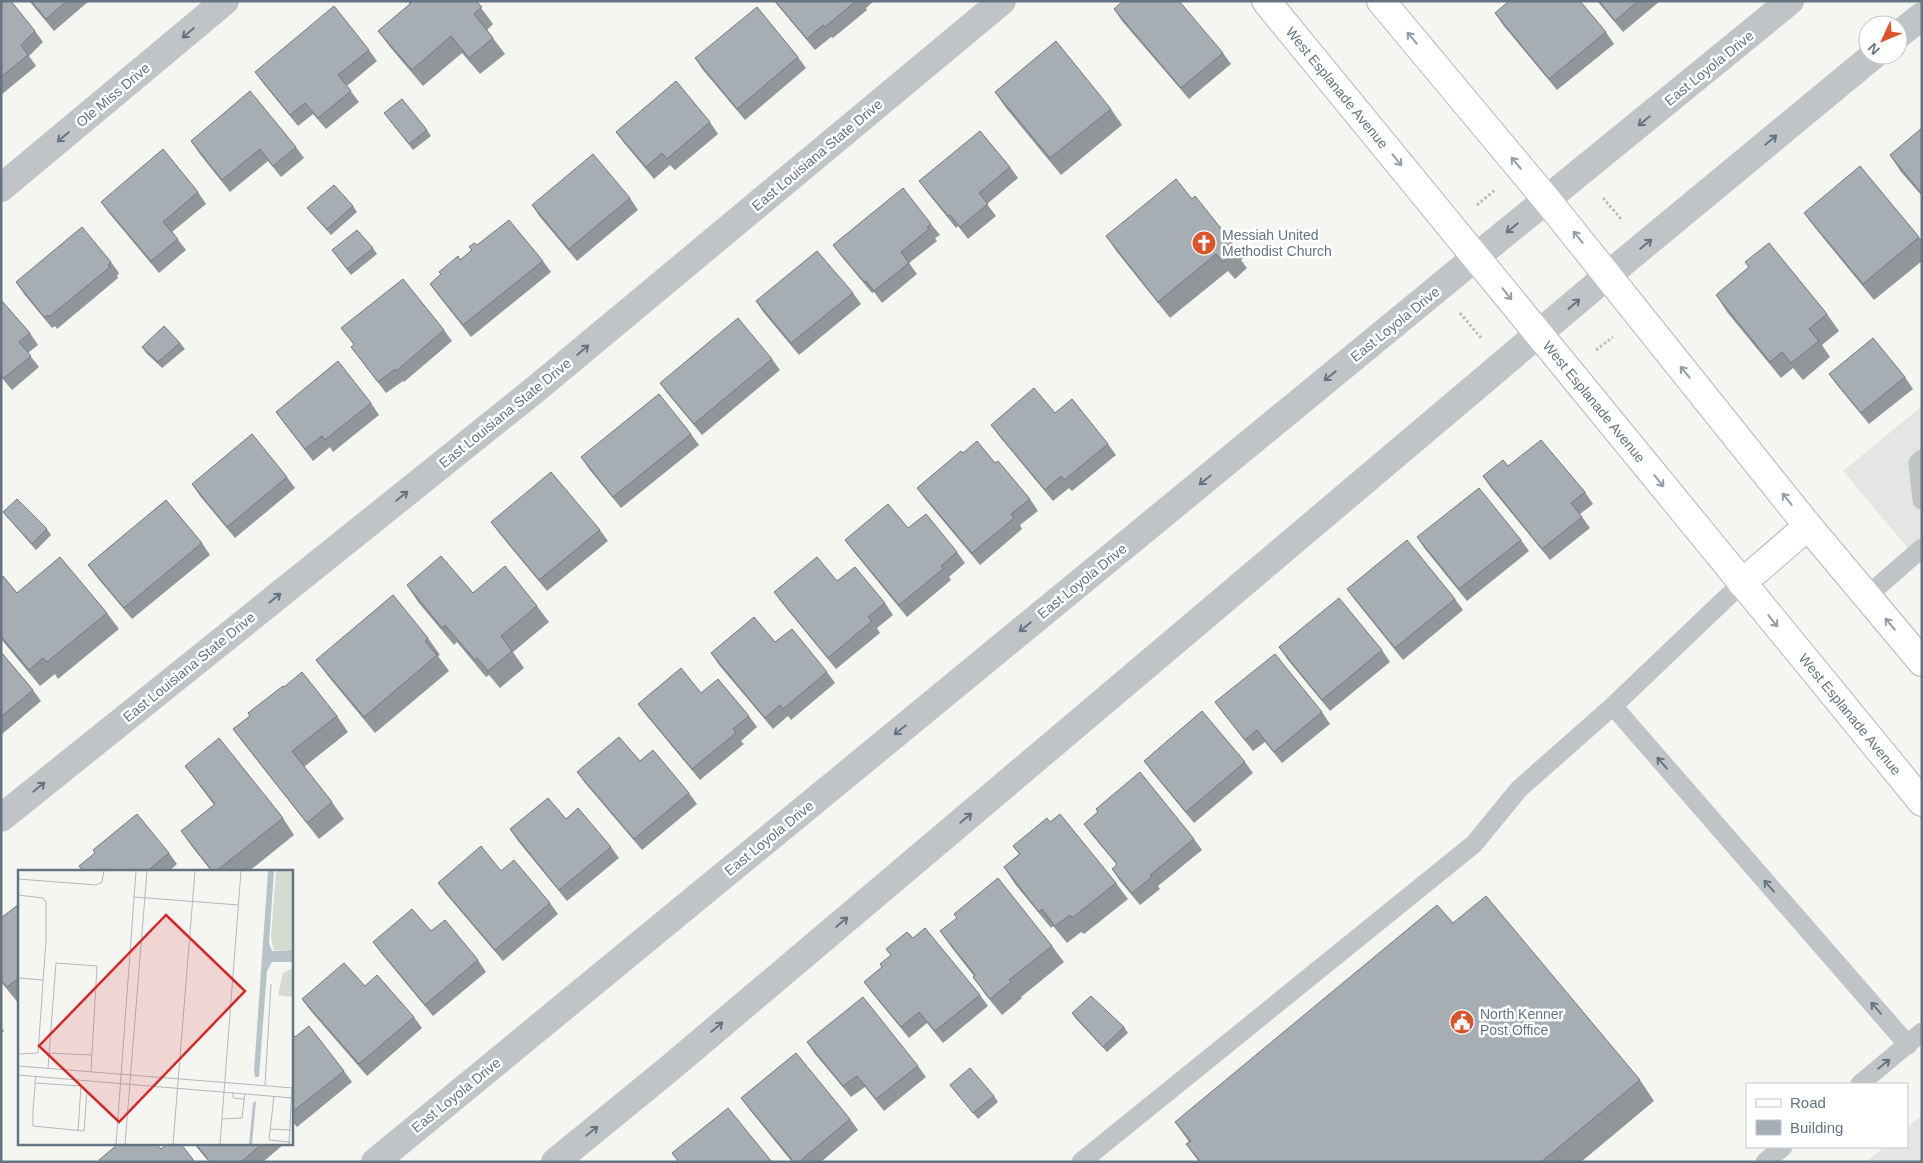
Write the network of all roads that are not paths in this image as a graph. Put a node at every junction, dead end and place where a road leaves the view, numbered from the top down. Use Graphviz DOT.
graph roads {
  1 [pos="225,1"];
  2 [pos="1002,1"];
  3 [pos="1266,1"];
  4 [pos="1381,1"];
  5 [pos="1790,1"];
  6 [pos="1922,16"];
  7 [pos="1908,27"];
  8 [pos="1862,65"];
  9 [pos="1,188"];
  10 [pos="1547,200"];
  11 [pos="1476,257"];
  12 [pos="1608,275"];
  13 [pos="1540,334"];
  14 [pos="1922,460"];
  15 [pos="1922,500"];
  16 [pos="1808,526"];
  17 [pos="1922,548"];
  18 [pos="1742,583"];
  19 [pos="1867,596"];
  20 [pos="1922,662"];
  21 [pos="1613,706"];
  22 [pos="1922,802"];
  23 [pos="1,818"];
  24 [pos="1915,1039"];
  25 [pos="1861,1083"];
  26 [pos="1782,1148"];
  27 [pos="375,1162"];
  28 [pos="555,1162"];
  29 [pos="1081,1162"];
  30 [pos="1765,1162"];
  1 -- 9 [label="street, Ole Miss Drive, one-way"];
  23 -- 2 [label="street, East Louisiana State Drive, one-way"];
  3 -- 11 [label="main road, West Esplanade Avenue, one-way"];
  10 -- 4 [label="main road, one-way"];
  5 -- 10 [label="street, East Loyola Drive, one-way"];
  6 -- 7 [label="street"];
  12 -- 8 [label="street, one-way"];
  10 -- 11 [label="street, East Loyola Drive, one-way"];
  12 -- 10 [label="main road, one-way"];
  11 -- 13 [label="main road, West Esplanade Avenue, one-way"];
  11 -- 27 [label="street, East Loyola Drive, one-way"];
  13 -- 12 [label="street, one-way"];
  16 -- 12 [label="main road, one-way"];
  13 -- 18 [label="main road, West Esplanade Avenue, one-way"];
  28 -- 13 [label="street, one-way"];
  14 -- 15 [label="lane"];
  16 -- 18 [label="main road"];
  16 -- 19 [label="main road"];
  17 -- 19 [label="lane"];
  18 -- 21 [label="lane"];
  18 -- 22 [label="main road, West Esplanade Avenue, one-way"];
  20 -- 19 [label="main road, one-way"];
  24 -- 21 [label="lane, one-way"];
  21 -- 29 [label="lane"];
  25 -- 24 [label="lane, one-way"];
  26 -- 30 [label="lane"];
}
